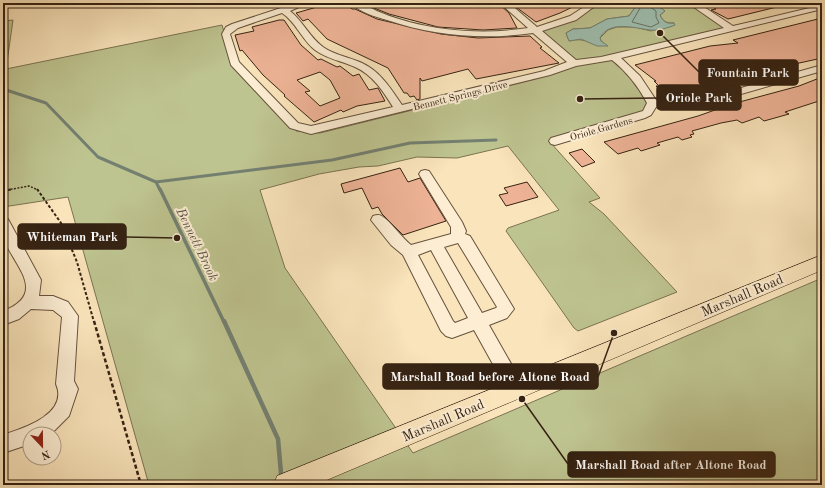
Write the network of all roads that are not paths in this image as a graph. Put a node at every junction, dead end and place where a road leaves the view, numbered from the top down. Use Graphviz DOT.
graph roads {
  1 [pos="304,3"];
  2 [pos="355,3"];
  3 [pos="504,3"];
  4 [pos="595,3"];
  5 [pos="692,3"];
  6 [pos="822,7"];
  7 [pos="283,10"];
  8 [pos="534,29"];
  9 [pos="732,29"];
  10 [pos="614,57"];
  11 [pos="574,62"];
  12 [pos="822,68"];
  13 [pos="652,103"];
  14 [pos="400,109"];
  15 [pos="555,141"];
  16 [pos="424,174"];
  17 [pos="378,220"];
  18 [pos="3,223"];
  19 [pos="457,237"];
  20 [pos="435,244"];
  21 [pos="411,253"];
  22 [pos="822,262"];
  23 [pos="28,302"];
  24 [pos="3,318"];
  25 [pos="479,322"];
  26 [pos="516,389"];
  27 [pos="47,426"];
  28 [pos="22,437"];
  29 [pos="3,444"];
  30 [pos="286,485"];
  1 -- 7 [label="street, Bennett Springs Drive"];
  2 -- 8 [label="street"];
  3 -- 8 [label="street"];
  4 -- 8 [label="street"];
  5 -- 9 [label="street"];
  6 -- 9 [label="street, Bennett Springs Drive"];
  7 -- 14 [label="street"];
  7 -- 14 [label="street, Bennett Springs Drive"];
  8 -- 11 [label="street"];
  9 -- 10 [label="street, Bennett Springs Drive"];
  10 -- 11 [label="street, Bennett Springs Drive"];
  10 -- 13 [label="street"];
  11 -- 14 [label="street, Bennett Springs Drive"];
  12 -- 13 [label="street"];
  13 -- 15 [label="street, Oriole Gardens"];
  16 -- 19 [label="street"];
  17 -- 21 [label="street"];
  18 -- 23 [label="street"];
  19 -- 20 [label="street"];
  19 -- 25 [label="street"];
  20 -- 21 [label="street"];
  20 -- 25 [label="street"];
  21 -- 25 [label="street"];
  22 -- 26 [label="main road, Marshall Road"];
  23 -- 24 [label="street"];
  23 -- 27 [label="street"];
  25 -- 26 [label="street"];
  26 -- 30 [label="main road, Marshall Road"];
  28 -- 29 [label="street"];
}
